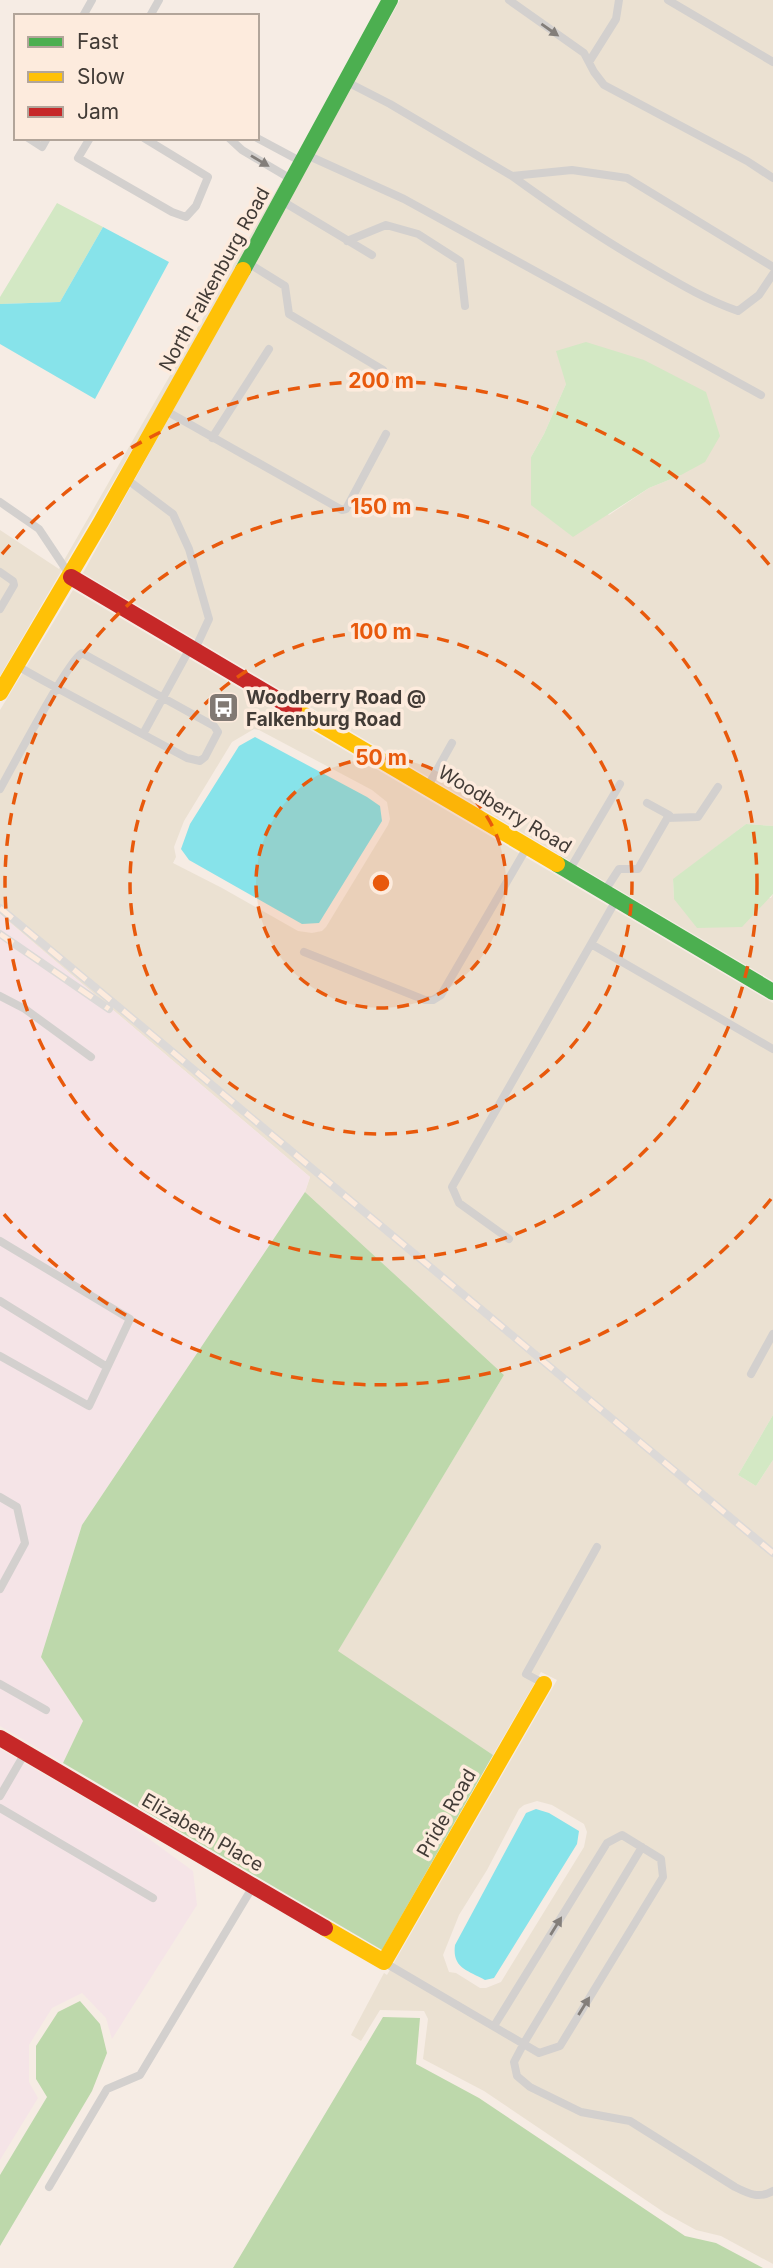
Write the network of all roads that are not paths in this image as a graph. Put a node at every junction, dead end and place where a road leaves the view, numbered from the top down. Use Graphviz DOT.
graph roads {
  1 [pos="390,0"];
  2 [pos="509,0"];
  3 [pos="619,0"];
  4 [pos="668,0"];
  5 [pos="589,62"];
  6 [pos="773,62"];
  7 [pos="346,82"];
  8 [pos="259,139"];
  9 [pos="31,140"];
  10 [pos="46,140"];
  11 [pos="89,140"];
  12 [pos="147,140"];
  13 [pos="231,140"];
  14 [pos="304,159"];
  15 [pos="512,176"];
  16 [pos="772,176"];
  17 [pos="293,180"];
  18 [pos="282,201"];
  19 [pos="347,241"];
  20 [pos="372,255"];
  21 [pos="248,263"];
  22 [pos="773,267"];
  23 [pos="773,274"];
  24 [pos="465,306"];
  25 [pos="269,349"];
  26 [pos="383,370"];
  27 [pos="761,395"];
  28 [pos="165,411"];
  29 [pos="386,434"];
  30 [pos="212,438"];
  31 [pos="127,479"];
  32 [pos="0,502"];
  33 [pos="0,572"];
  34 [pos="71,577"];
  35 [pos="0,609"];
  36 [pos="192,649"];
  37 [pos="16,666"];
  38 [pos="57,688"];
  39 [pos="0,693"];
  40 [pos="163,697"];
  41 [pos="143,734"];
  42 [pos="452,743"];
  43 [pos="620,784"];
  44 [pos="427,787"];
  45 [pos="718,787"];
  46 [pos="0,789"];
  47 [pos="648,803"];
  48 [pos="667,818"];
  49 [pos="527,846"];
  50 [pos="569,871"];
  51 [pos="610,896"];
  52 [pos="591,944"];
  53 [pos="304,952"];
  54 [pos="771,987"];
  55 [pos="0,996"];
  56 [pos="773,1049"];
  57 [pos="91,1057"];
  58 [pos="509,1240"];
  59 [pos="0,1241"];
  60 [pos="0,1301"];
  61 [pos="773,1334"];
  62 [pos="0,1356"];
  63 [pos="107,1367"];
  64 [pos="751,1374"];
  65 [pos="0,1497"];
  66 [pos="597,1547"];
  67 [pos="0,1589"];
  68 [pos="0,1684"];
  69 [pos="544,1684"];
  70 [pos="46,1710"];
  71 [pos="0,1738"];
  72 [pos="25,1752"];
  73 [pos="0,1796"];
  74 [pos="0,1808"];
  75 [pos="642,1847"];
  76 [pos="253,1886"];
  77 [pos="153,1898"];
  78 [pos="384,1962"];
  79 [pos="494,2026"];
  80 [pos="524,2043"];
  81 [pos="49,2187"];
  82 [pos="773,2191"];
  1 -- 7 [label="street, North Falkenburg Road"];
  2 -- 5 [label="lane, one-way"];
  3 -- 5 [label="lane"];
  4 -- 6 [label="lane"];
  5 -- 16 [label="lane"];
  7 -- 14 [label="street, North Falkenburg Road"];
  7 -- 15 [label="lane"];
  8 -- 14 [label="lane"];
  9 -- 10 [label="lane"];
  11 -- 12 [label="lane"];
  13 -- 17 [label="lane, one-way"];
  14 -- 17 [label="street, North Falkenburg Road"];
  14 -- 27 [label="lane"];
  15 -- 22 [label="lane"];
  15 -- 23 [label="lane"];
  17 -- 18 [label="street, North Falkenburg Road"];
  18 -- 19 [label="lane"];
  18 -- 21 [label="street, North Falkenburg Road"];
  19 -- 20 [label="lane"];
  19 -- 24 [label="lane"];
  21 -- 26 [label="lane"];
  21 -- 28 [label="street, North Falkenburg Road"];
  25 -- 30 [label="lane"];
  28 -- 30 [label="lane"];
  28 -- 31 [label="street, North Falkenburg Road"];
  29 -- 30 [label="lane"];
  31 -- 34 [label="street, North Falkenburg Road"];
  31 -- 36 [label="lane"];
  32 -- 34 [label="lane"];
  33 -- 35 [label="lane"];
  34 -- 36 [label="street, Woodberry Road"];
  34 -- 37 [label="street, North Falkenburg Road"];
  36 -- 40 [label="lane"];
  36 -- 44 [label="street, Woodberry Road"];
  37 -- 38 [label="lane"];
  37 -- 39 [label="street, North Falkenburg Road"];
  38 -- 40 [label="lane"];
  38 -- 41 [label="lane"];
  38 -- 46 [label="lane"];
  40 -- 41 [label="lane"];
  40 -- 41 [label="lane"];
  42 -- 44 [label="lane"];
  43 -- 50 [label="lane"];
  44 -- 49 [label="street, Woodberry Road"];
  45 -- 48 [label="lane"];
  47 -- 48 [label="lane"];
  48 -- 51 [label="lane"];
  49 -- 50 [label="street, Woodberry Road"];
  49 -- 53 [label="lane"];
  50 -- 51 [label="street, Woodberry Road"];
  51 -- 52 [label="lane"];
  51 -- 54 [label="street, Woodberry Road"];
  52 -- 56 [label="lane"];
  52 -- 58 [label="lane"];
  55 -- 57 [label="lane"];
  59 -- 63 [label="lane"];
  60 -- 63 [label="lane"];
  61 -- 64 [label="lane"];
  62 -- 63 [label="lane"];
  65 -- 67 [label="lane"];
  66 -- 69 [label="lane"];
  68 -- 70 [label="lane"];
  69 -- 78 [label="street, Pride Road"];
  71 -- 72 [label="street, Elizabeth Place"];
  72 -- 73 [label="lane"];
  72 -- 76 [label="street, Elizabeth Place"];
  74 -- 77 [label="lane"];
  79 -- 75 [label="lane, one-way"];
  75 -- 80 [label="lane"];
  80 -- 75 [label="lane, one-way"];
  76 -- 78 [label="street, Elizabeth Place"];
  76 -- 81 [label="lane"];
  78 -- 79 [label="lane"];
  79 -- 80 [label="lane"];
  80 -- 82 [label="lane"];
}
